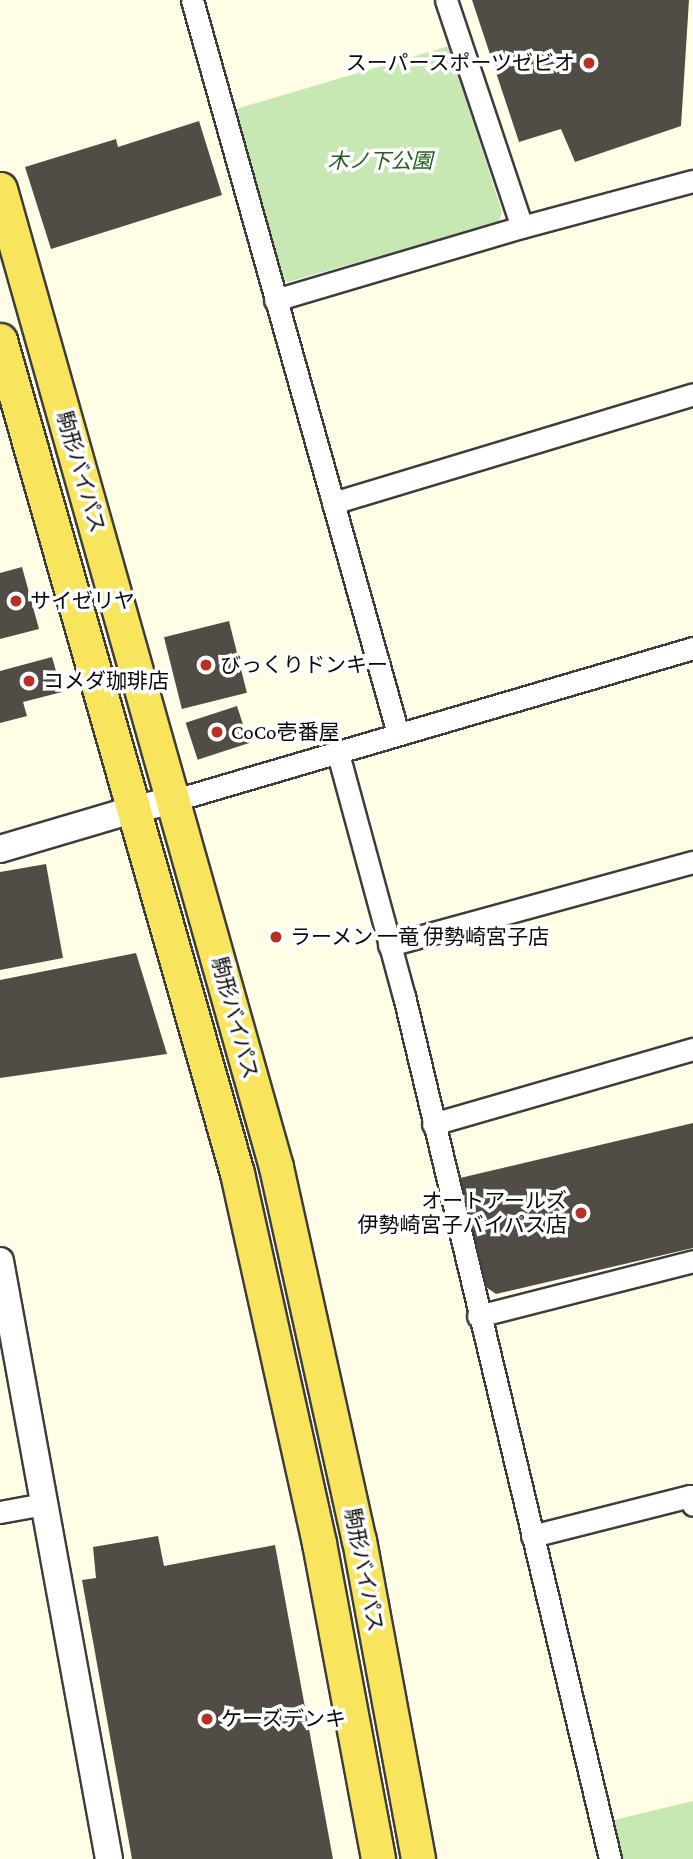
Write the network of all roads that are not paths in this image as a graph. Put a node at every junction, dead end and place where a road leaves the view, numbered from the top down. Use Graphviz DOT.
graph roads {
  1 [pos="192,0"];
  2 [pos="446,0"];
  3 [pos="693,181"];
  4 [pos="0,189"];
  5 [pos="522,227"];
  6 [pos="275,300"];
  7 [pos="0,340"];
  8 [pos="693,394"];
  9 [pos="333,503"];
  10 [pos="693,648"];
  11 [pos="398,734"];
  12 [pos="337,750"];
  13 [pos="175,800"];
  14 [pos="135,808"];
  15 [pos="0,849"];
  16 [pos="693,862"];
  17 [pos="389,945"];
  18 [pos="693,1049"];
  19 [pos="433,1124"];
  20 [pos="0,1261"];
  21 [pos="693,1261"];
  22 [pos="478,1315"];
  23 [pos="692,1499"];
  24 [pos="44,1504"];
  25 [pos="0,1512"];
  26 [pos="532,1536"];
  27 [pos="110,1859"];
  28 [pos="378,1859"];
  29 [pos="418,1859"];
  30 [pos="610,1859"];
  1 -- 6 [label="street"];
  2 -- 5 [label="street"];
  3 -- 5 [label="street"];
  4 -- 13 [label="main road, 駒形バイパス"];
  5 -- 6 [label="street"];
  6 -- 9 [label="street"];
  7 -- 14 [label="main road, 駒形バイパス"];
  8 -- 9 [label="street"];
  9 -- 11 [label="street"];
  10 -- 11 [label="street"];
  11 -- 12 [label="street"];
  12 -- 13 [label="street"];
  12 -- 17 [label="street"];
  13 -- 14 [label="street"];
  13 -- 29 [label="main road, 駒形バイパス"];
  14 -- 15 [label="street"];
  14 -- 28 [label="main road, 駒形バイパス"];
  16 -- 17 [label="street"];
  17 -- 19 [label="street"];
  18 -- 19 [label="street"];
  19 -- 22 [label="street"];
  20 -- 24 [label="street"];
  21 -- 22 [label="street"];
  22 -- 26 [label="street"];
  23 -- 26 [label="street"];
  24 -- 25 [label="street"];
  24 -- 27 [label="street"];
  26 -- 30 [label="street"];
}
